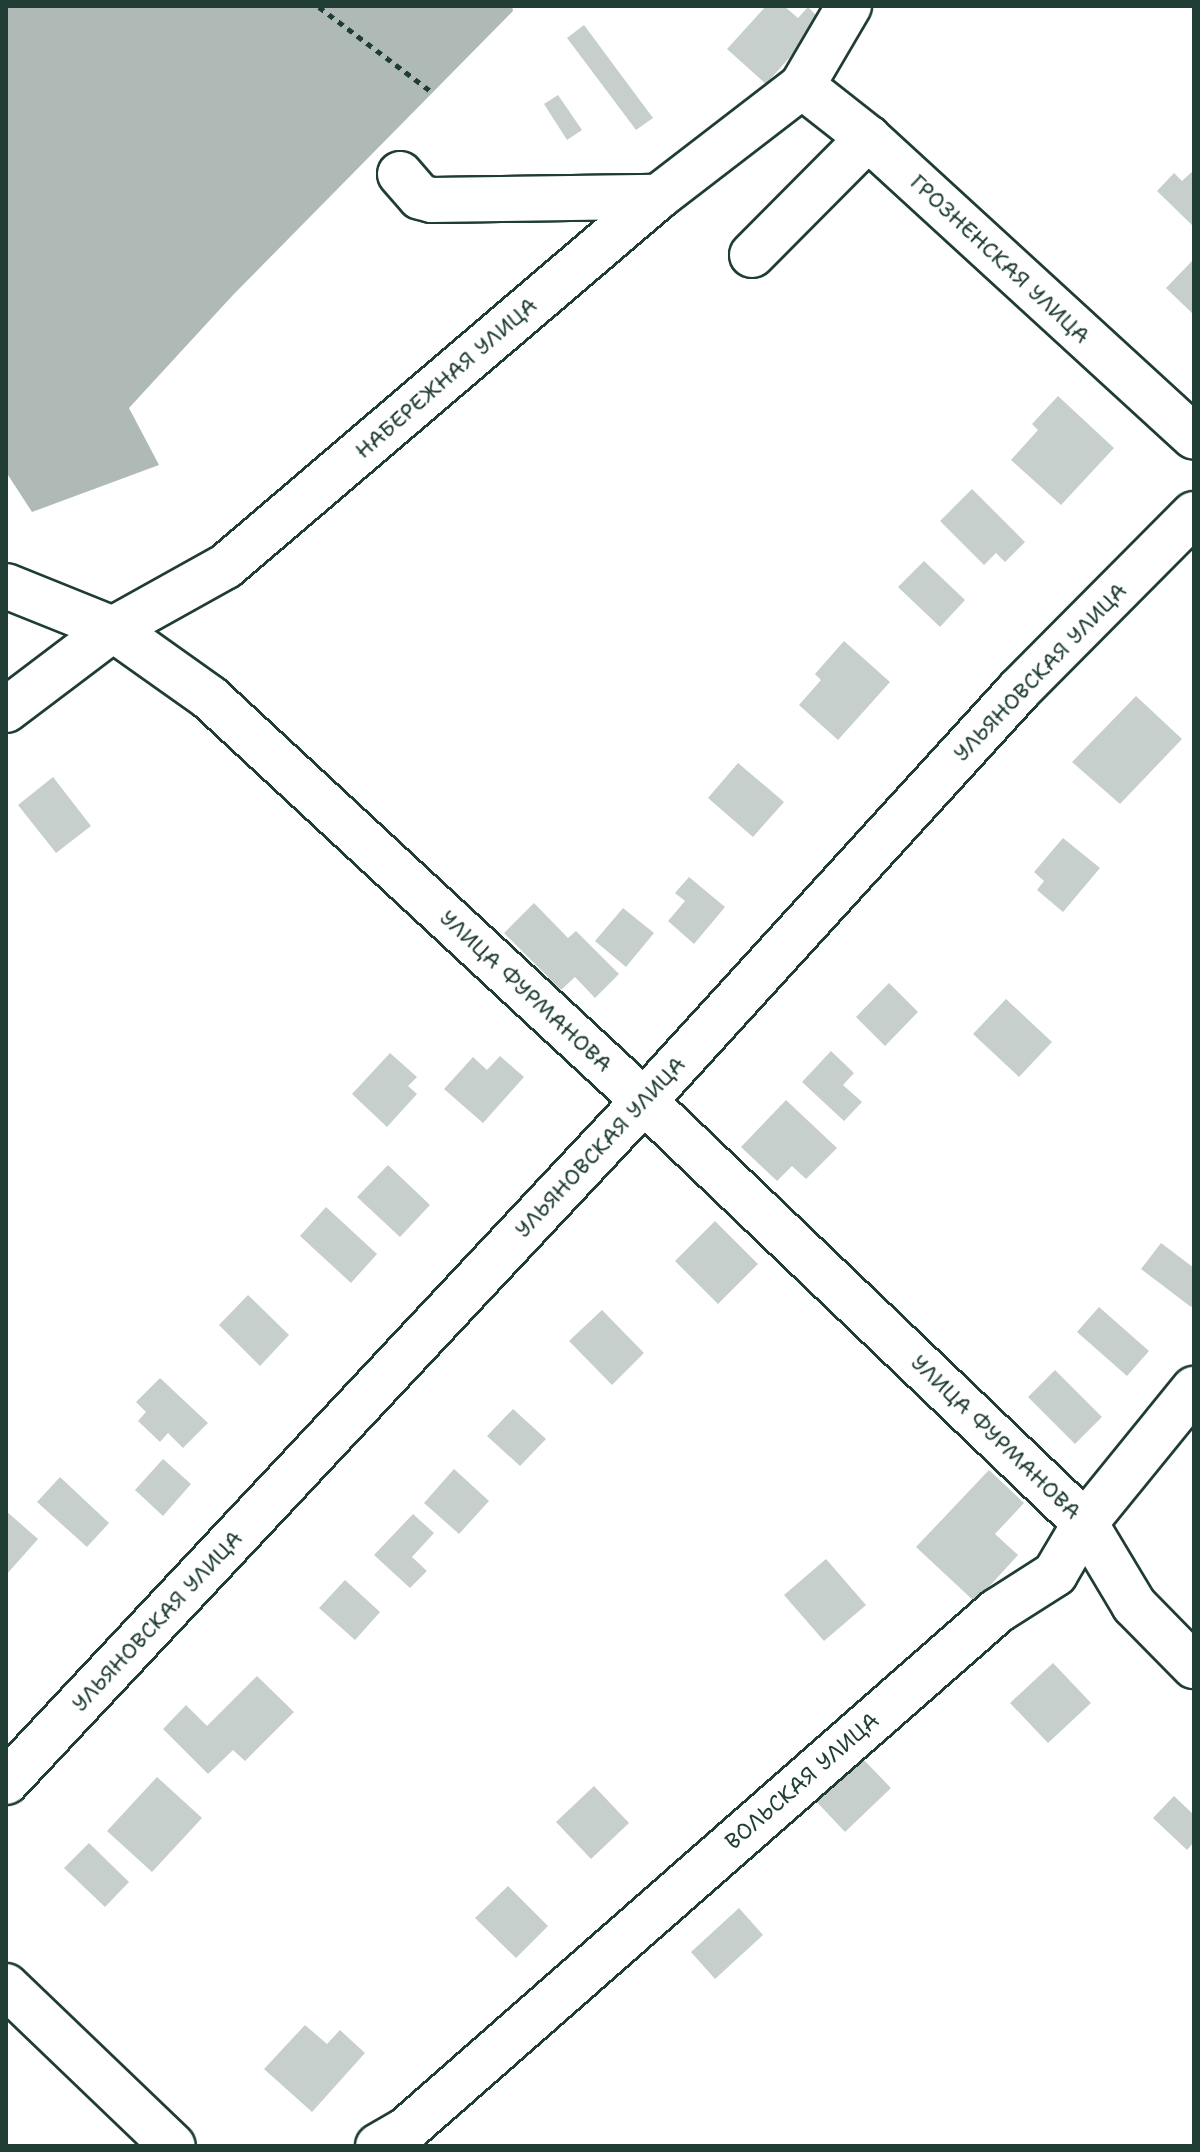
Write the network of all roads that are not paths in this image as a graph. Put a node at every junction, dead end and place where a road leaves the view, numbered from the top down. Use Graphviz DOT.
graph roads {
  1 [pos="849,6"];
  2 [pos="802,86"];
  3 [pos="868,138"];
  4 [pos="400,174"];
  5 [pos="658,197"];
  6 [pos="752,255"];
  7 [pos="1194,437"];
  8 [pos="1194,514"];
  9 [pos="6,586"];
  10 [pos="113,629"];
  11 [pos="6,710"];
  12 [pos="644,1101"];
  13 [pos="1194,1389"];
  14 [pos="1085,1523"];
  15 [pos="1194,1666"];
  16 [pos="6,1782"];
  17 [pos="6,1986"];
  18 [pos="173,2146"];
  19 [pos="378,2146"];
  1 -- 2 [label="street, НАБЕРЕЖНАЯ УЛИЦА"];
  2 -- 3 [label="street, ГРОЗНЕНСКАЯ УЛИЦА"];
  2 -- 5 [label="street, НАБЕРЕЖНАЯ УЛИЦА"];
  3 -- 6 [label="street"];
  3 -- 7 [label="street, ГРОЗНЕНСКАЯ УЛИЦА"];
  4 -- 5 [label="street"];
  5 -- 10 [label="street, НАБЕРЕЖНАЯ УЛИЦА"];
  8 -- 12 [label="street, УЛЬЯНОВСКАЯ УЛИЦА"];
  9 -- 10 [label="street, УЛИЦА ФУРМАНОВА"];
  10 -- 11 [label="street, НАБЕРЕЖНАЯ УЛИЦА"];
  10 -- 12 [label="street, УЛИЦА ФУРМАНОВА"];
  12 -- 14 [label="street, УЛИЦА ФУРМАНОВА"];
  12 -- 16 [label="street, УЛЬЯНОВСКАЯ УЛИЦА"];
  13 -- 14 [label="street, ВОЛЬСКАЯ УЛИЦА"];
  14 -- 15 [label="street, УЛИЦА ФУРМАНОВА"];
  14 -- 19 [label="street, ВОЛЬСКАЯ УЛИЦА"];
  17 -- 18 [label="street"];
}
